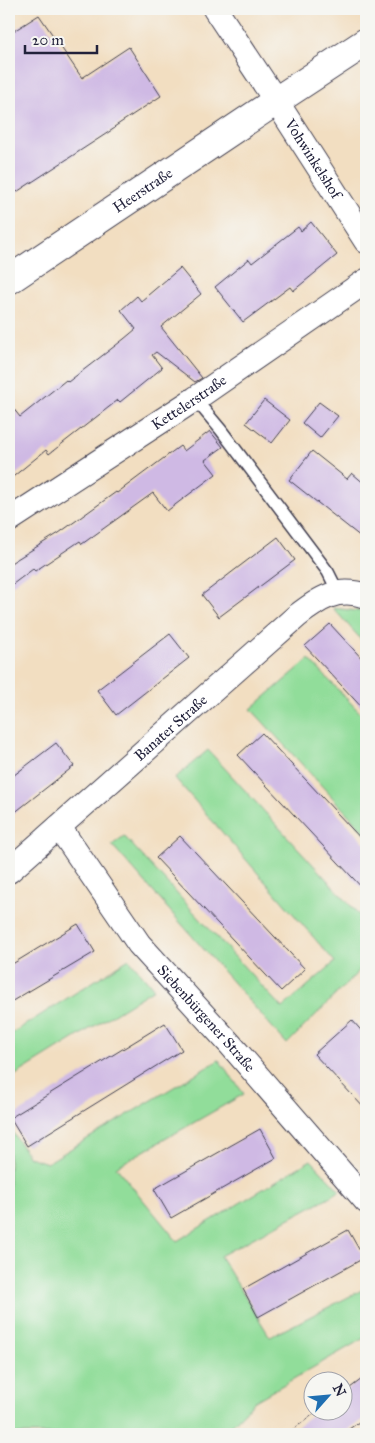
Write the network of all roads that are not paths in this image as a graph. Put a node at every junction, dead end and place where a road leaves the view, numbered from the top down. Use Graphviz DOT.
graph roads {
  1 [pos="214,9"];
  2 [pos="366,42"];
  3 [pos="276,100"];
  4 [pos="366,241"];
  5 [pos="9,280"];
  6 [pos="366,281"];
  7 [pos="195,400"];
  8 [pos="9,520"];
  9 [pos="338,592"];
  10 [pos="366,596"];
  11 [pos="59,827"];
  12 [pos="9,871"];
  13 [pos="366,1200"];
  1 -- 3 [label="street"];
  2 -- 3 [label="main road, Heerstraße"];
  3 -- 4 [label="street, Vohwinkelshof"];
  3 -- 5 [label="main road, Heerstraße"];
  6 -- 7 [label="street, Kettelerstraße"];
  7 -- 8 [label="street, Kettelerstraße"];
  7 -- 9 [label="lane"];
  9 -- 10 [label="street"];
  9 -- 11 [label="street, Banater Straße"];
  11 -- 12 [label="street, Banater Straße"];
  11 -- 13 [label="street, Siebenbürgener Straße"];
}
